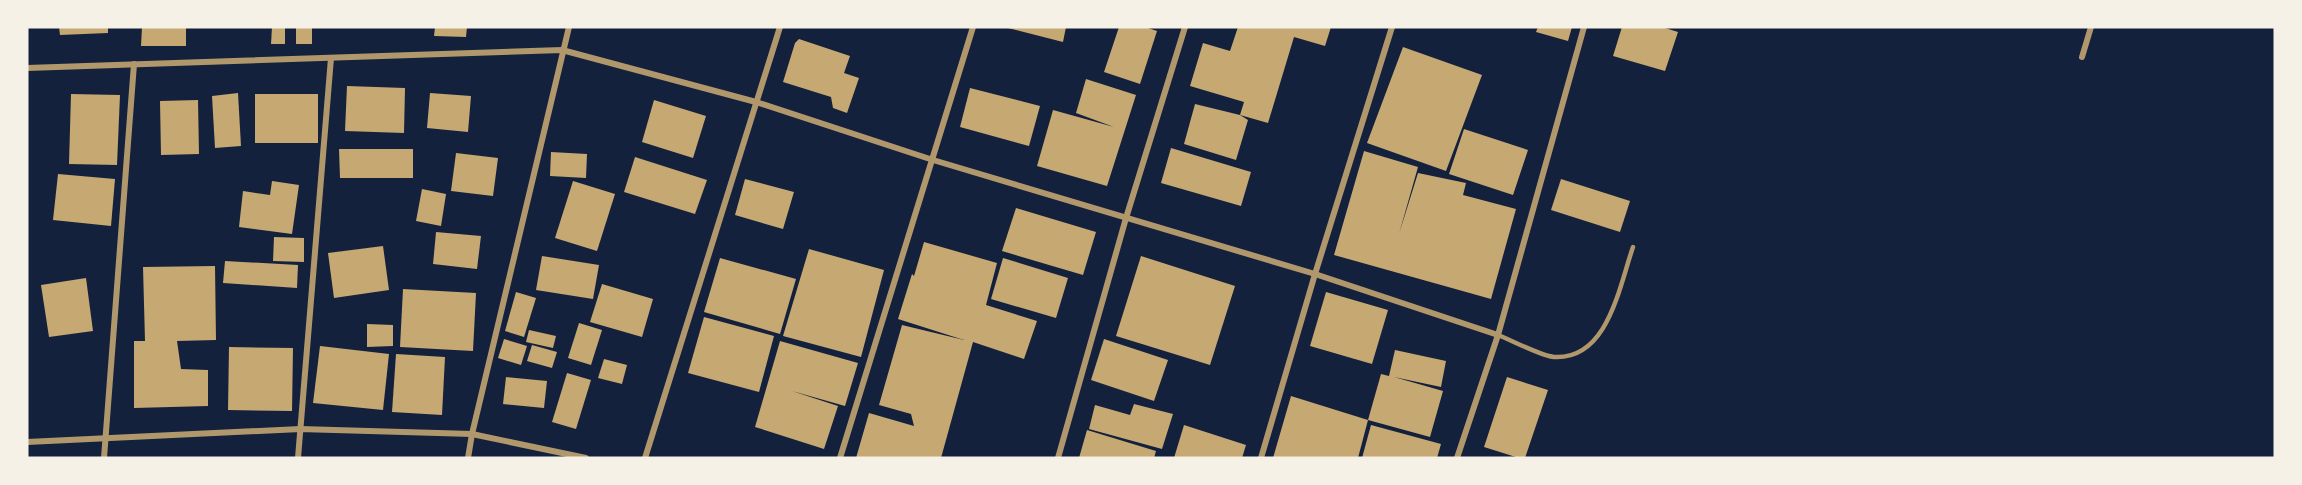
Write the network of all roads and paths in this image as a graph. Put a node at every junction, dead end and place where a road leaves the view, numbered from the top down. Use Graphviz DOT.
graph roads {
  1 [pos="569,27"];
  2 [pos="780,27"];
  3 [pos="973,27"];
  4 [pos="1185,27"];
  5 [pos="1392,27"];
  6 [pos="1584,27"];
  7 [pos="2091,27"];
  8 [pos="562,50"];
  9 [pos="331,57"];
  10 [pos="2082,57"];
  11 [pos="134,64"];
  12 [pos="27,68"];
  13 [pos="756,102"];
  14 [pos="933,160"];
  15 [pos="1126,218"];
  16 [pos="1633,247"];
  17 [pos="1315,274"];
  18 [pos="1498,335"];
  19 [pos="300,429"];
  20 [pos="472,434"];
  21 [pos="106,440"];
  22 [pos="27,442"];
  23 [pos="104,458"];
  24 [pos="298,458"];
  25 [pos="468,458"];
  26 [pos="586,458"];
  27 [pos="645,458"];
  28 [pos="840,458"];
  29 [pos="1058,458"];
  30 [pos="1261,458"];
  31 [pos="1457,458"];
  1 -- 8 [label="street"];
  2 -- 13 [label="street"];
  3 -- 14 [label="street"];
  4 -- 15 [label="street"];
  5 -- 17 [label="street"];
  6 -- 18 [label="street"];
  7 -- 10 [label="street"];
  8 -- 9 [label="street"];
  8 -- 13 [label="street"];
  8 -- 20 [label="street"];
  9 -- 11 [label="street"];
  9 -- 19 [label="street"];
  11 -- 12 [label="street"];
  11 -- 21 [label="street"];
  13 -- 14 [label="street"];
  13 -- 27 [label="street"];
  14 -- 15 [label="street"];
  14 -- 28 [label="street"];
  15 -- 17 [label="street"];
  15 -- 29 [label="street"];
  16 -- 18 [label="lane"];
  17 -- 18 [label="street"];
  17 -- 30 [label="street"];
  18 -- 31 [label="street"];
  19 -- 20 [label="street"];
  19 -- 21 [label="street"];
  19 -- 24 [label="street"];
  20 -- 25 [label="street"];
  20 -- 26 [label="street"];
  21 -- 22 [label="street"];
  21 -- 23 [label="street"];
}
